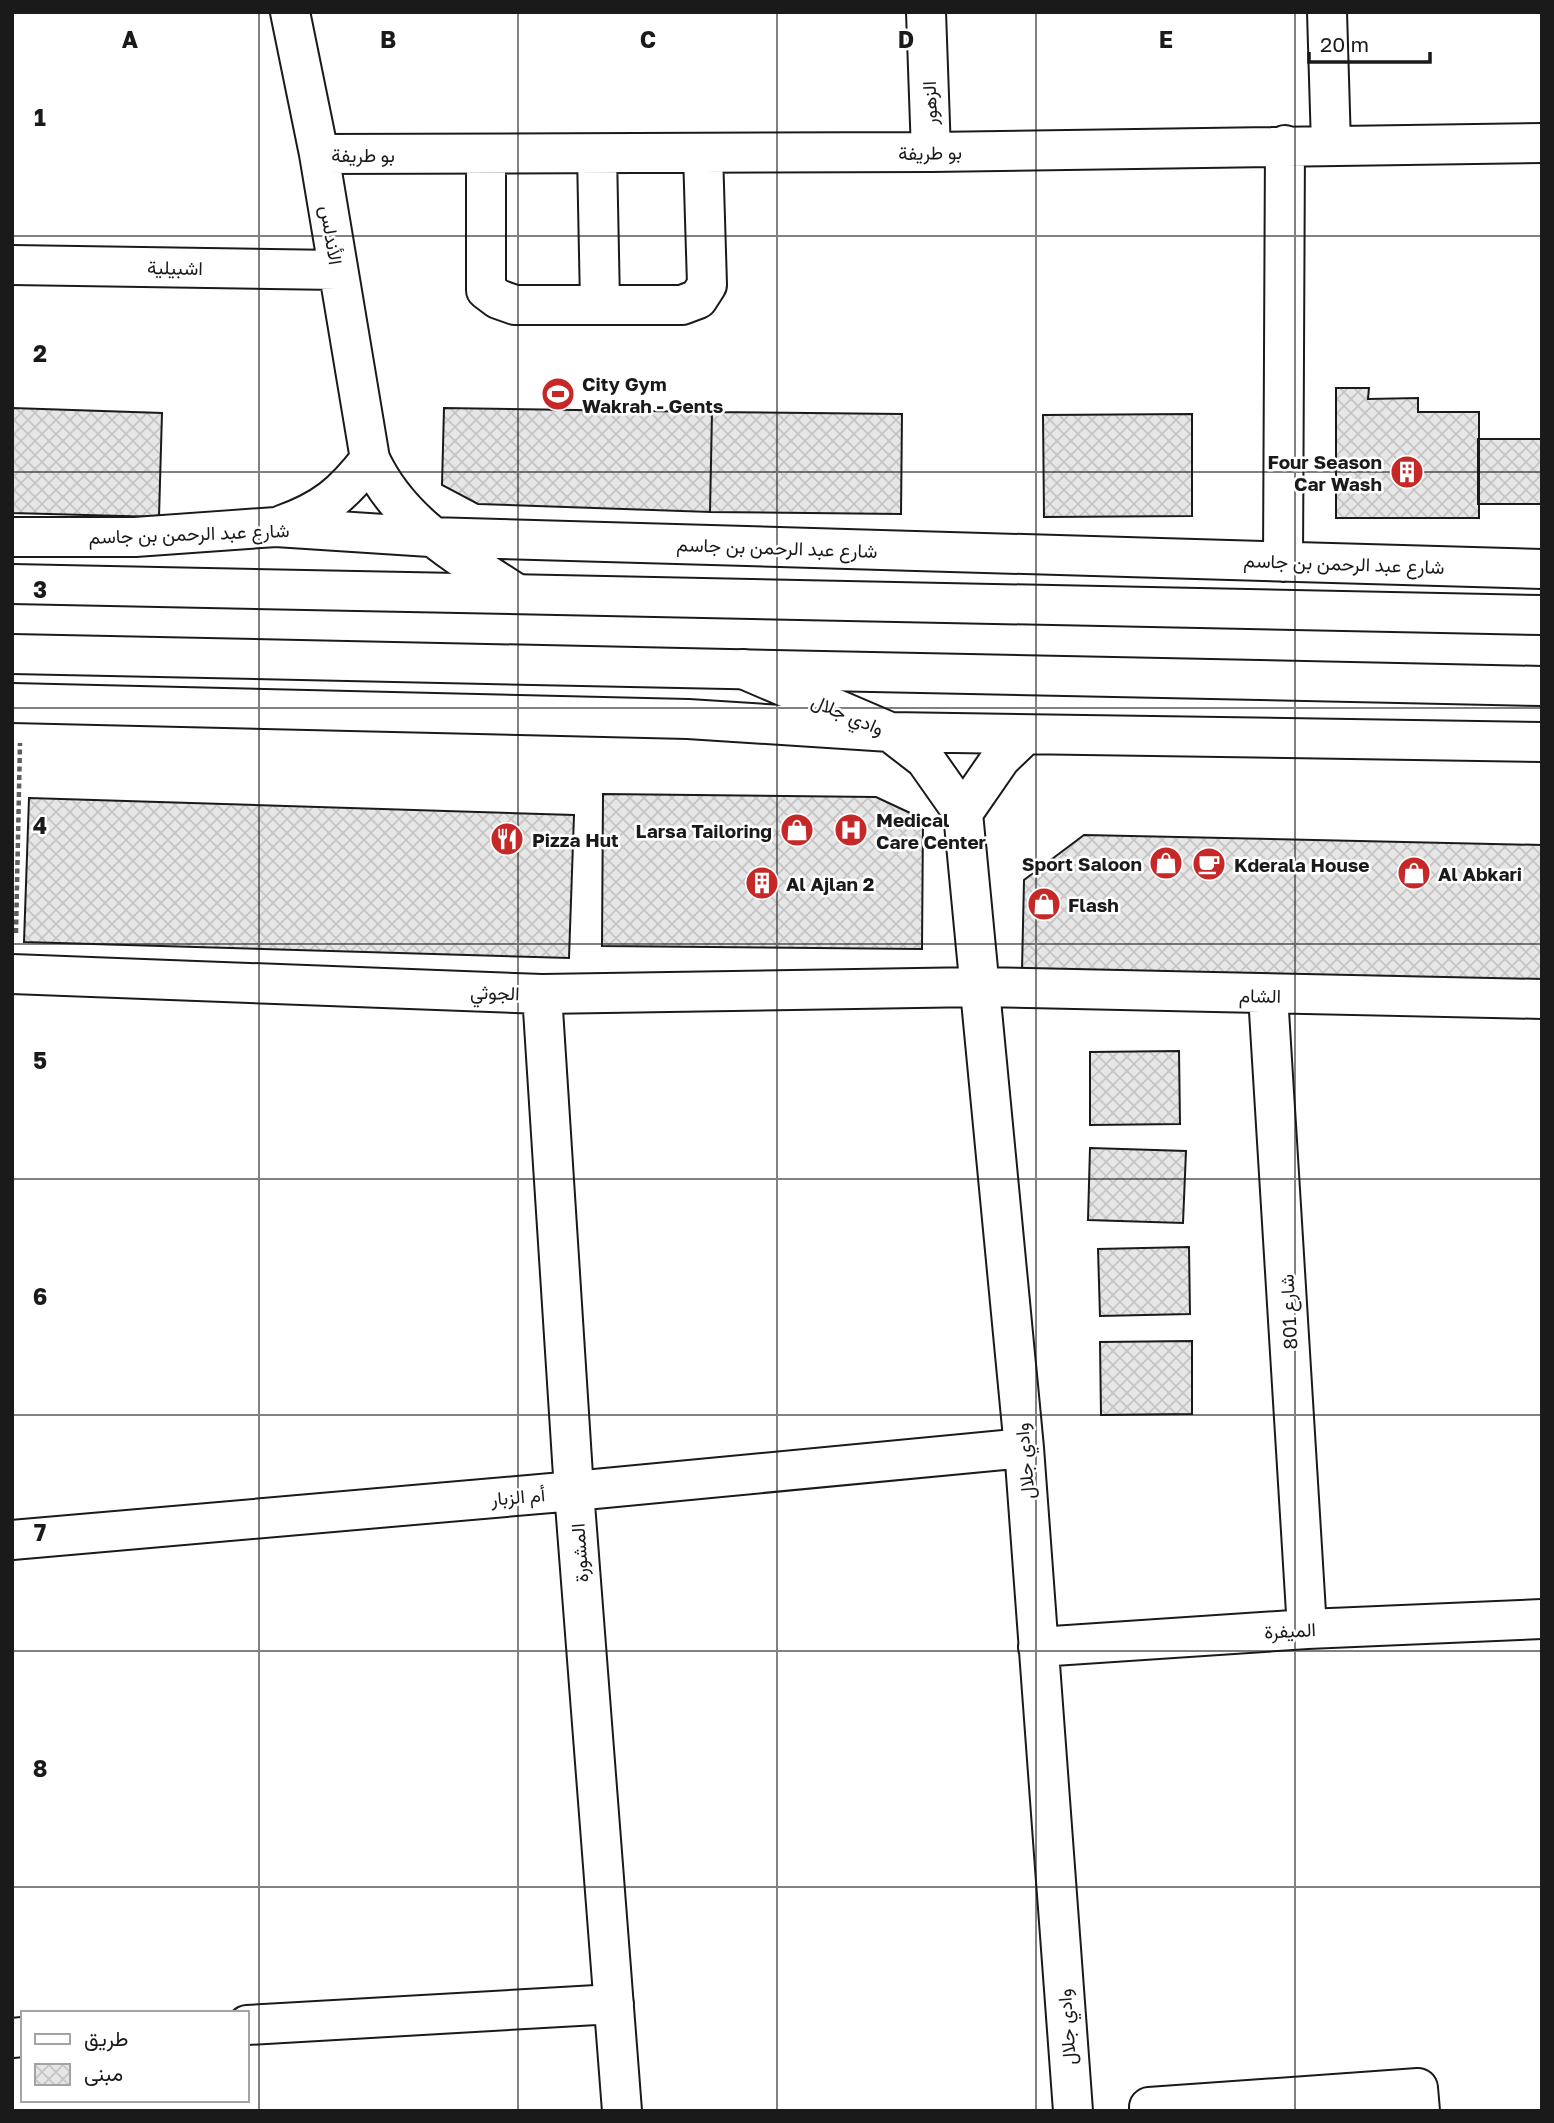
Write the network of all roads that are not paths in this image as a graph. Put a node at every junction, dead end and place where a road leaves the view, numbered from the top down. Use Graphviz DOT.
graph roads {
  1 [pos="290,12"];
  2 [pos="926,12"];
  3 [pos="1327,12"];
  4 [pos="1542,143"];
  5 [pos="1285,145"];
  6 [pos="1331,145"];
  7 [pos="931,152"];
  8 [pos="703,153"];
  9 [pos="319,154"];
  10 [pos="486,154"];
  11 [pos="597,154"];
  12 [pos="12,265"];
  13 [pos="337,270"];
  14 [pos="600,303"];
  15 [pos="370,458"];
  16 [pos="276,527"];
  17 [pos="12,537"];
  18 [pos="430,537"];
  19 [pos="1283,562"];
  20 [pos="1542,569"];
  21 [pos="12,584"];
  22 [pos="517,594"];
  23 [pos="1542,615"];
  24 [pos="12,654"];
  25 [pos="743,669"];
  26 [pos="1542,686"];
  27 [pos="17,703"];
  28 [pos="891,732"];
  29 [pos="1025,735"];
  30 [pos="1542,742"];
  31 [pos="962,813"];
  32 [pos="14,974"];
  33 [pos="979,987"];
  34 [pos="542,994"];
  35 [pos="1269,995"];
  36 [pos="1542,999"];
  37 [pos="1024,1448"];
  38 [pos="574,1491"];
  39 [pos="12,1540"];
  40 [pos="1542,1619"];
  41 [pos="1307,1629"];
  42 [pos="1038,1647"];
  43 [pos="614,2004"];
  44 [pos="248,2025"];
  45 [pos="1149,2107"];
  46 [pos="622,2111"];
  47 [pos="1073,2111"];
  48 [pos="1420,2111"];
  1 -- 9 [label="street, الأندلس"];
  2 -- 7 [label="street, الزهور"];
  3 -- 6 [label="street"];
  4 -- 6 [label="street, بو طريفة"];
  5 -- 6 [label="street, بو طريفة"];
  5 -- 7 [label="street, بو طريفة"];
  5 -- 19 [label="street"];
  7 -- 8 [label="street, بو طريفة"];
  8 -- 11 [label="street, بو طريفة"];
  8 -- 14 [label="street"];
  9 -- 10 [label="street, بو طريفة"];
  9 -- 13 [label="street, الأندلس"];
  10 -- 11 [label="street, بو طريفة"];
  10 -- 14 [label="street"];
  11 -- 14 [label="street"];
  12 -- 13 [label="street, اشبيلية"];
  13 -- 15 [label="street, الأندلس"];
  15 -- 16 [label="street"];
  15 -- 18 [label="street, الأندلس"];
  16 -- 17 [label="street, شارع عبد الرحمن بن جاسم"];
  16 -- 18 [label="street, شارع عبد الرحمن بن جاسم"];
  18 -- 19 [label="street, شارع عبد الرحمن بن جاسم"];
  18 -- 22 [label="street, الأندلس"];
  19 -- 20 [label="street, شارع عبد الرحمن بن جاسم"];
  21 -- 22 [label="street"];
  22 -- 23 [label="street"];
  24 -- 25 [label="street"];
  25 -- 26 [label="street"];
  25 -- 28 [label="street, وادي جلال"];
  27 -- 28 [label="street"];
  28 -- 29 [label="street"];
  28 -- 31 [label="street, وادي جلال"];
  29 -- 30 [label="street"];
  29 -- 31 [label="street"];
  31 -- 33 [label="street, وادي جلال"];
  32 -- 34 [label="street, الجوثي"];
  33 -- 34 [label="street, الجوثي"];
  33 -- 35 [label="street, الشام"];
  33 -- 37 [label="street, وادي جلال"];
  34 -- 38 [label="street, المشورة"];
  35 -- 36 [label="street, الشام"];
  35 -- 41 [label="street, شارع 801"];
  37 -- 38 [label="street, أم الزبار"];
  37 -- 42 [label="street, وادي جلال"];
  38 -- 39 [label="street, أم الزبار"];
  38 -- 43 [label="street, المشورة"];
  40 -- 41 [label="street, الميفرة"];
  41 -- 42 [label="street, الميفرة"];
  42 -- 47 [label="street, وادي جلال"];
  43 -- 44 [label="street"];
  43 -- 46 [label="street, المشورة"];
  45 -- 48 [label="street"];
}
